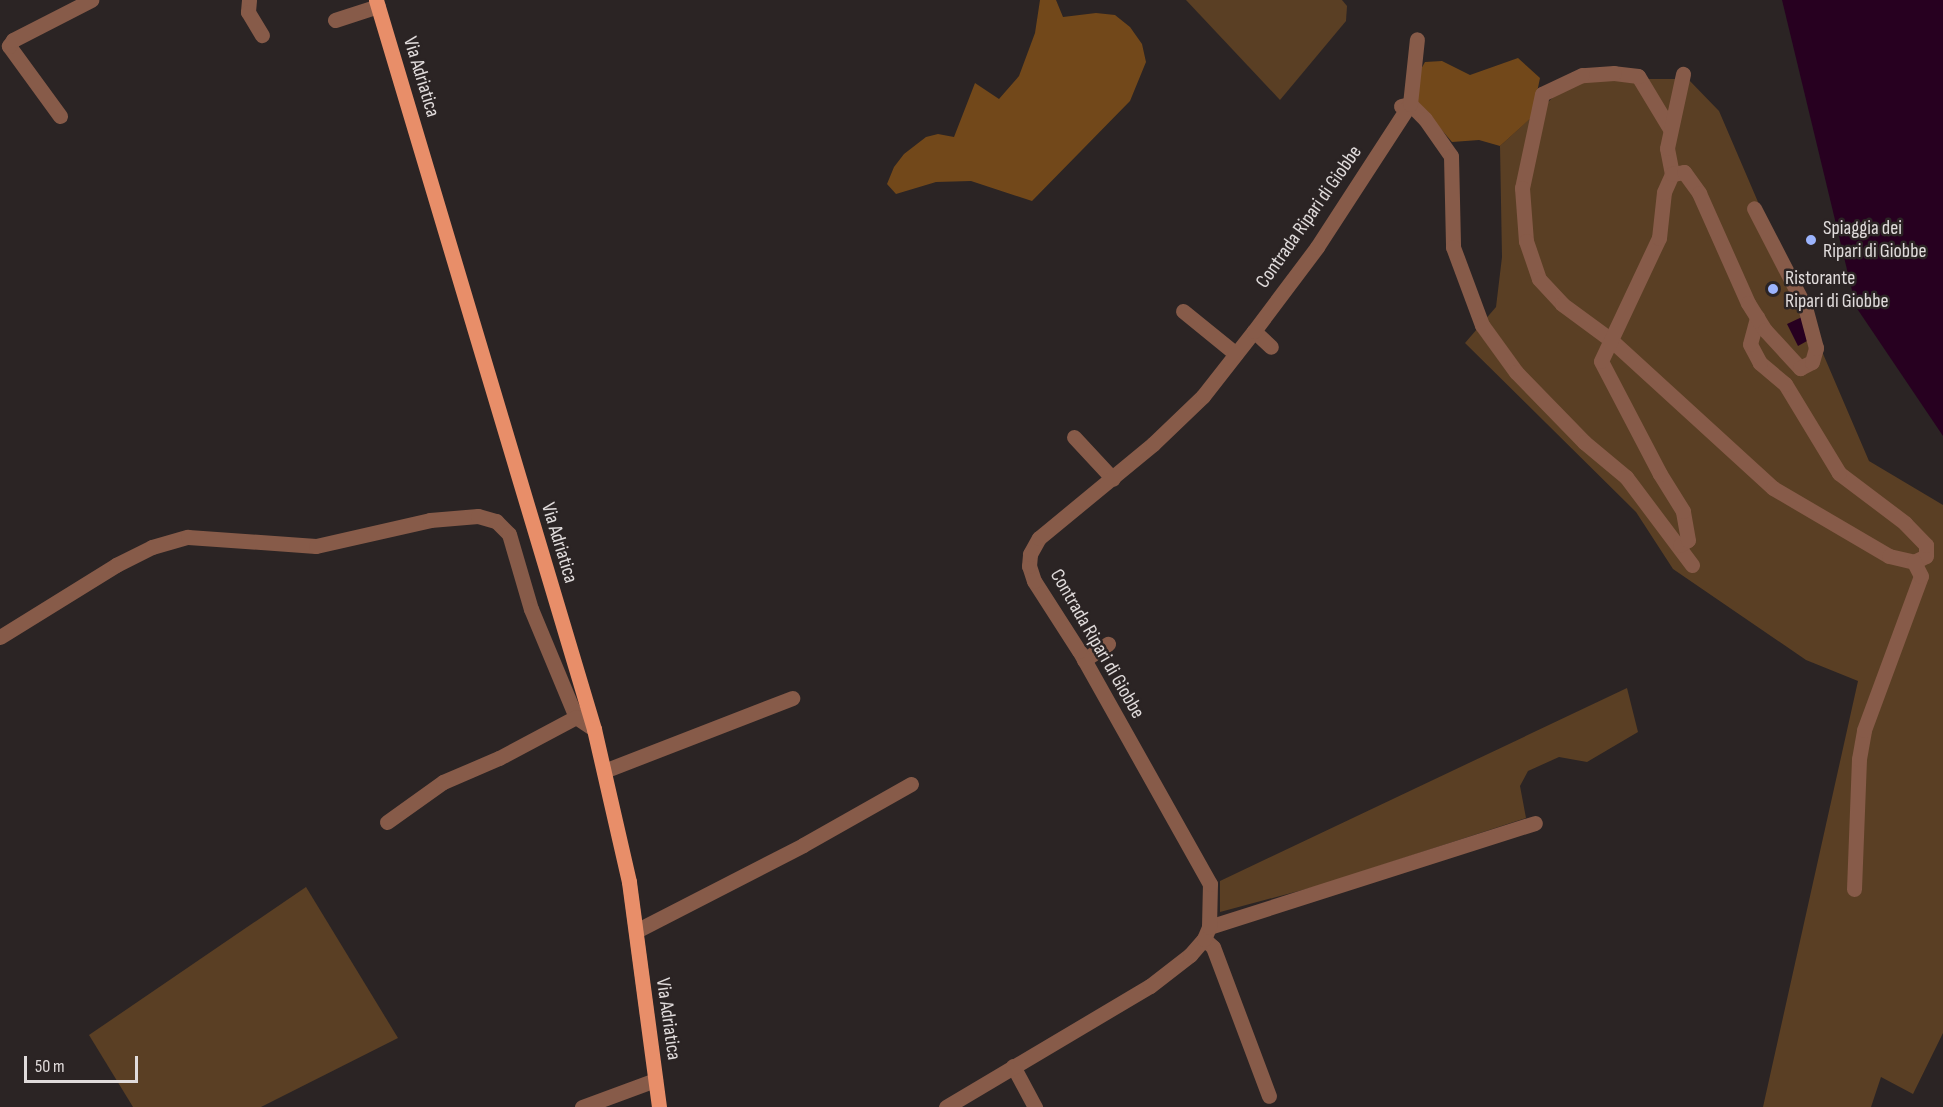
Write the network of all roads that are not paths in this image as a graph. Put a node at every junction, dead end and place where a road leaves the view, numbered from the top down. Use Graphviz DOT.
graph roads {
  1 [pos="91,0"];
  2 [pos="249,0"];
  3 [pos="377,3"];
  4 [pos="335,20"];
  5 [pos="262,35"];
  6 [pos="1417,39"];
  7 [pos="7,42"];
  8 [pos="1683,74"];
  9 [pos="1404,105"];
  10 [pos="60,116"];
  11 [pos="1670,129"];
  12 [pos="1672,174"];
  13 [pos="1754,208"];
  14 [pos="1183,311"];
  15 [pos="1757,317"];
  16 [pos="1254,331"];
  17 [pos="1611,340"];
  18 [pos="1271,347"];
  19 [pos="1236,354"];
  20 [pos="1074,437"];
  21 [pos="1113,479"];
  22 [pos="1680,545"];
  23 [pos="1914,562"];
  24 [pos="1692,565"];
  25 [pos="0,637"];
  26 [pos="1108,644"];
  27 [pos="1084,660"];
  28 [pos="792,698"];
  29 [pos="576,717"];
  30 [pos="594,729"];
  31 [pos="604,771"];
  32 [pos="911,784"];
  33 [pos="387,822"];
  34 [pos="1535,823"];
  35 [pos="1854,890"];
  36 [pos="636,931"];
  37 [pos="1207,933"];
  38 [pos="1012,1066"];
  39 [pos="655,1080"];
  40 [pos="1269,1096"];
  41 [pos="582,1107"];
  42 [pos="659,1107"];
  43 [pos="946,1107"];
  44 [pos="1035,1107"];
  1 -- 7 [label="street"];
  2 -- 5 [label="street"];
  3 -- 4 [label="street"];
  3 -- 30 [label="main road, Via Adriatica"];
  6 -- 9 [label="street, Contrada Ripari di Giobbe"];
  7 -- 10 [label="street"];
  8 -- 11 [label="street"];
  9 -- 16 [label="street, Contrada Ripari di Giobbe"];
  9 -- 22 [label="street"];
  11 -- 12 [label="street"];
  11 -- 17 [label="street"];
  12 -- 15 [label="street"];
  12 -- 17 [label="street"];
  13 -- 15 [label="street"];
  14 -- 19 [label="street"];
  15 -- 23 [label="street"];
  16 -- 18 [label="street"];
  16 -- 19 [label="street, Contrada Ripari di Giobbe"];
  17 -- 22 [label="street"];
  17 -- 23 [label="street"];
  19 -- 21 [label="street, Contrada Ripari di Giobbe"];
  20 -- 21 [label="street"];
  21 -- 27 [label="street, Contrada Ripari di Giobbe"];
  22 -- 24 [label="street"];
  23 -- 35 [label="street"];
  25 -- 29 [label="street"];
  26 -- 27 [label="street"];
  27 -- 37 [label="street, Contrada Ripari di Giobbe"];
  28 -- 31 [label="street"];
  29 -- 30 [label="street"];
  29 -- 33 [label="street"];
  30 -- 31 [label="main road, Via Adriatica"];
  31 -- 36 [label="main road, Via Adriatica"];
  32 -- 36 [label="street"];
  34 -- 37 [label="street"];
  36 -- 39 [label="main road, Via Adriatica"];
  37 -- 38 [label="street"];
  37 -- 40 [label="street"];
  38 -- 43 [label="street"];
  38 -- 44 [label="street"];
  39 -- 41 [label="street"];
  39 -- 42 [label="main road, Via Adriatica"];
}
